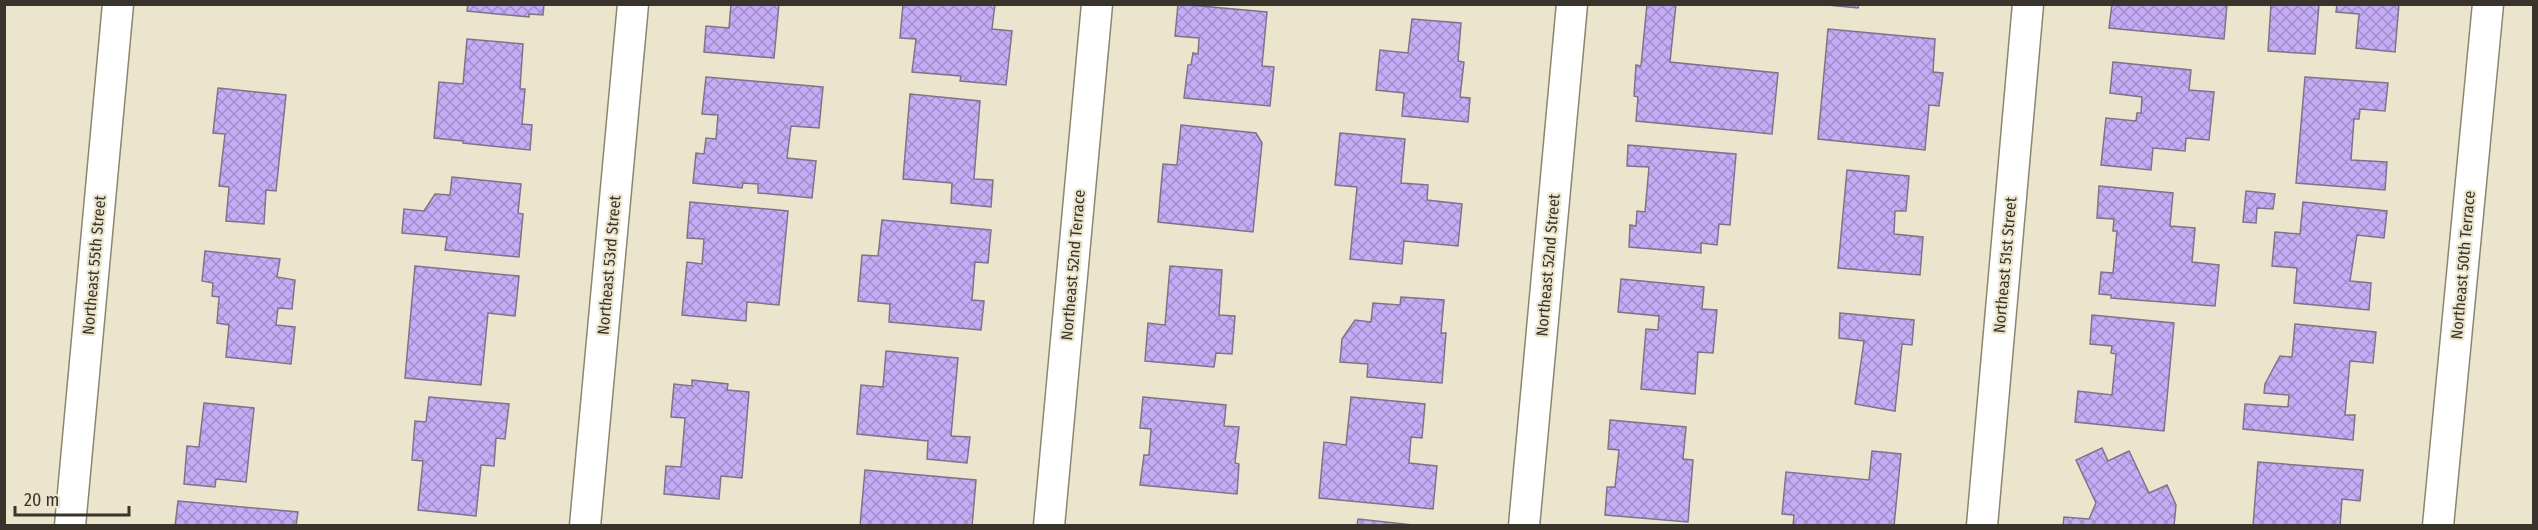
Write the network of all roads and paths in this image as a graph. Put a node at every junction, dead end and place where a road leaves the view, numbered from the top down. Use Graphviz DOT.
graph roads {
  1 [pos="118,4"];
  2 [pos="633,4"];
  3 [pos="1097,4"];
  4 [pos="1572,4"];
  5 [pos="2028,4"];
  6 [pos="2488,4"];
  7 [pos="70,525"];
  8 [pos="585,525"];
  9 [pos="1049,525"];
  10 [pos="1524,525"];
  11 [pos="1982,525"];
  12 [pos="2439,525"];
  1 -- 7 [label="street, Northeast 55th Street"];
  2 -- 8 [label="street, Northeast 53rd Street"];
  3 -- 9 [label="street, Northeast 52nd Terrace"];
  4 -- 10 [label="street, Northeast 52nd Street"];
  5 -- 11 [label="street, Northeast 51st Street"];
  6 -- 12 [label="street, Northeast 50th Terrace"];
}
